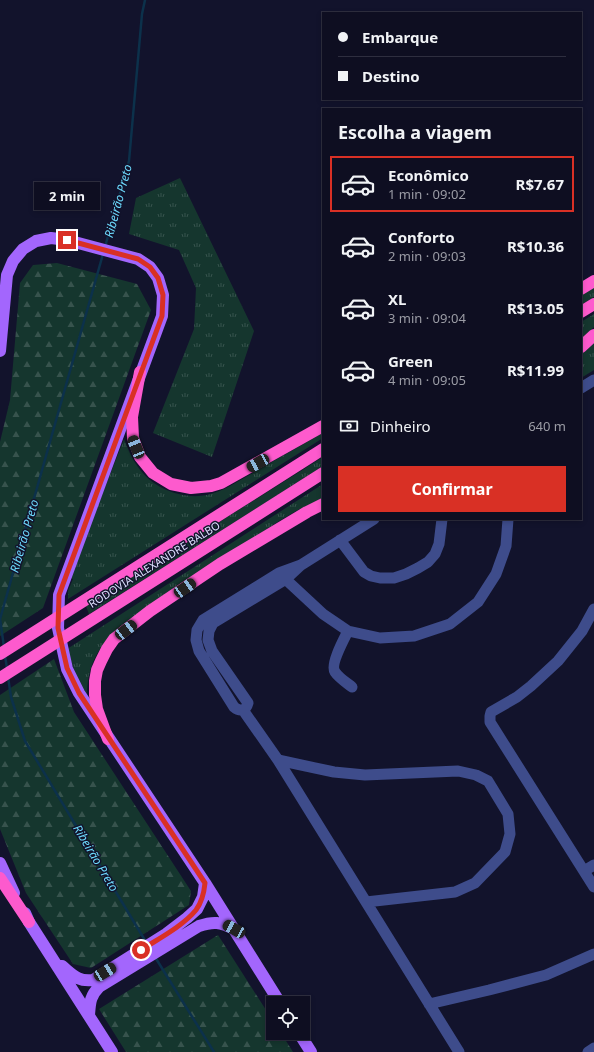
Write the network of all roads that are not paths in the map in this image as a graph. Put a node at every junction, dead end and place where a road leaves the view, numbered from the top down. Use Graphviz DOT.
graph roads {
  1 [pos="594,274"];
  2 [pos="582,280"];
  3 [pos="594,281"];
  4 [pos="582,288"];
  5 [pos="594,304"];
  6 [pos="582,311"];
  7 [pos="594,335"];
  8 [pos="582,346"];
  9 [pos="0,351"];
  10 [pos="140,372"];
  11 [pos="594,380"];
  12 [pos="582,387"];
  13 [pos="322,427"];
  14 [pos="322,451"];
  15 [pos="322,474"];
  16 [pos="322,504"];
  17 [pos="372,520"];
  18 [pos="442,520"];
  19 [pos="508,520"];
  20 [pos="340,540"];
  21 [pos="282,576"];
  22 [pos="594,609"];
  23 [pos="348,631"];
  24 [pos="0,654"];
  25 [pos="0,678"];
  26 [pos="352,687"];
  27 [pos="108,738"];
  28 [pos="278,760"];
  29 [pos="0,863"];
  30 [pos="594,865"];
  31 [pos="584,871"];
  32 [pos="0,878"];
  33 [pos="205,883"];
  34 [pos="594,887"];
  35 [pos="366,902"];
  36 [pos="29,922"];
  37 [pos="234,929"];
  38 [pos="169,938"];
  39 [pos="594,954"];
  40 [pos="53,959"];
  41 [pos="131,962"];
  42 [pos="276,996"];
  43 [pos="429,1004"];
  44 [pos="89,1015"];
  45 [pos="303,1040"];
  46 [pos="594,1048"];
  47 [pos="112,1052"];
  48 [pos="311,1052"];
  49 [pos="459,1052"];
  50 [pos="588,1052"];
  1 -- 2 [label="highway"];
  3 -- 4 [label="highway"];
  5 -- 6 [label="highway"];
  7 -- 8 [label="highway"];
  9 -- 10 [label="main road"];
  10 -- 13 [label="highway"];
  10 -- 27 [label="main road"];
  11 -- 12 [label="street"];
  14 -- 24 [label="highway, RODOVIA ALEXANDRE BALBO"];
  15 -- 25 [label="highway, RODOVIA ALEXANDRE BALBO"];
  16 -- 27 [label="highway"];
  17 -- 20 [label="street"];
  18 -- 20 [label="street"];
  19 -- 23 [label="street"];
  20 -- 21 [label="street"];
  21 -- 23 [label="street"];
  21 -- 28 [label="street"];
  22 -- 31 [label="street"];
  23 -- 26 [label="street"];
  27 -- 33 [label="main road"];
  28 -- 35 [label="street"];
  28 -- 35 [label="street"];
  29 -- 36 [label="main road"];
  30 -- 31 [label="street"];
  31 -- 34 [label="street"];
  32 -- 36 [label="highway"];
  33 -- 37 [label="main road"];
  33 -- 38 [label="main road"];
  35 -- 43 [label="street"];
  36 -- 40 [label="main road"];
  37 -- 38 [label="main road"];
  37 -- 42 [label="main road"];
  38 -- 41 [label="main road"];
  39 -- 43 [label="street"];
  40 -- 41 [label="main road"];
  40 -- 44 [label="main road"];
  41 -- 44 [label="main road"];
  43 -- 49 [label="street"];
  44 -- 47 [label="main road"];
  45 -- 48 [label="main road"];
  46 -- 50 [label="street"];
}
